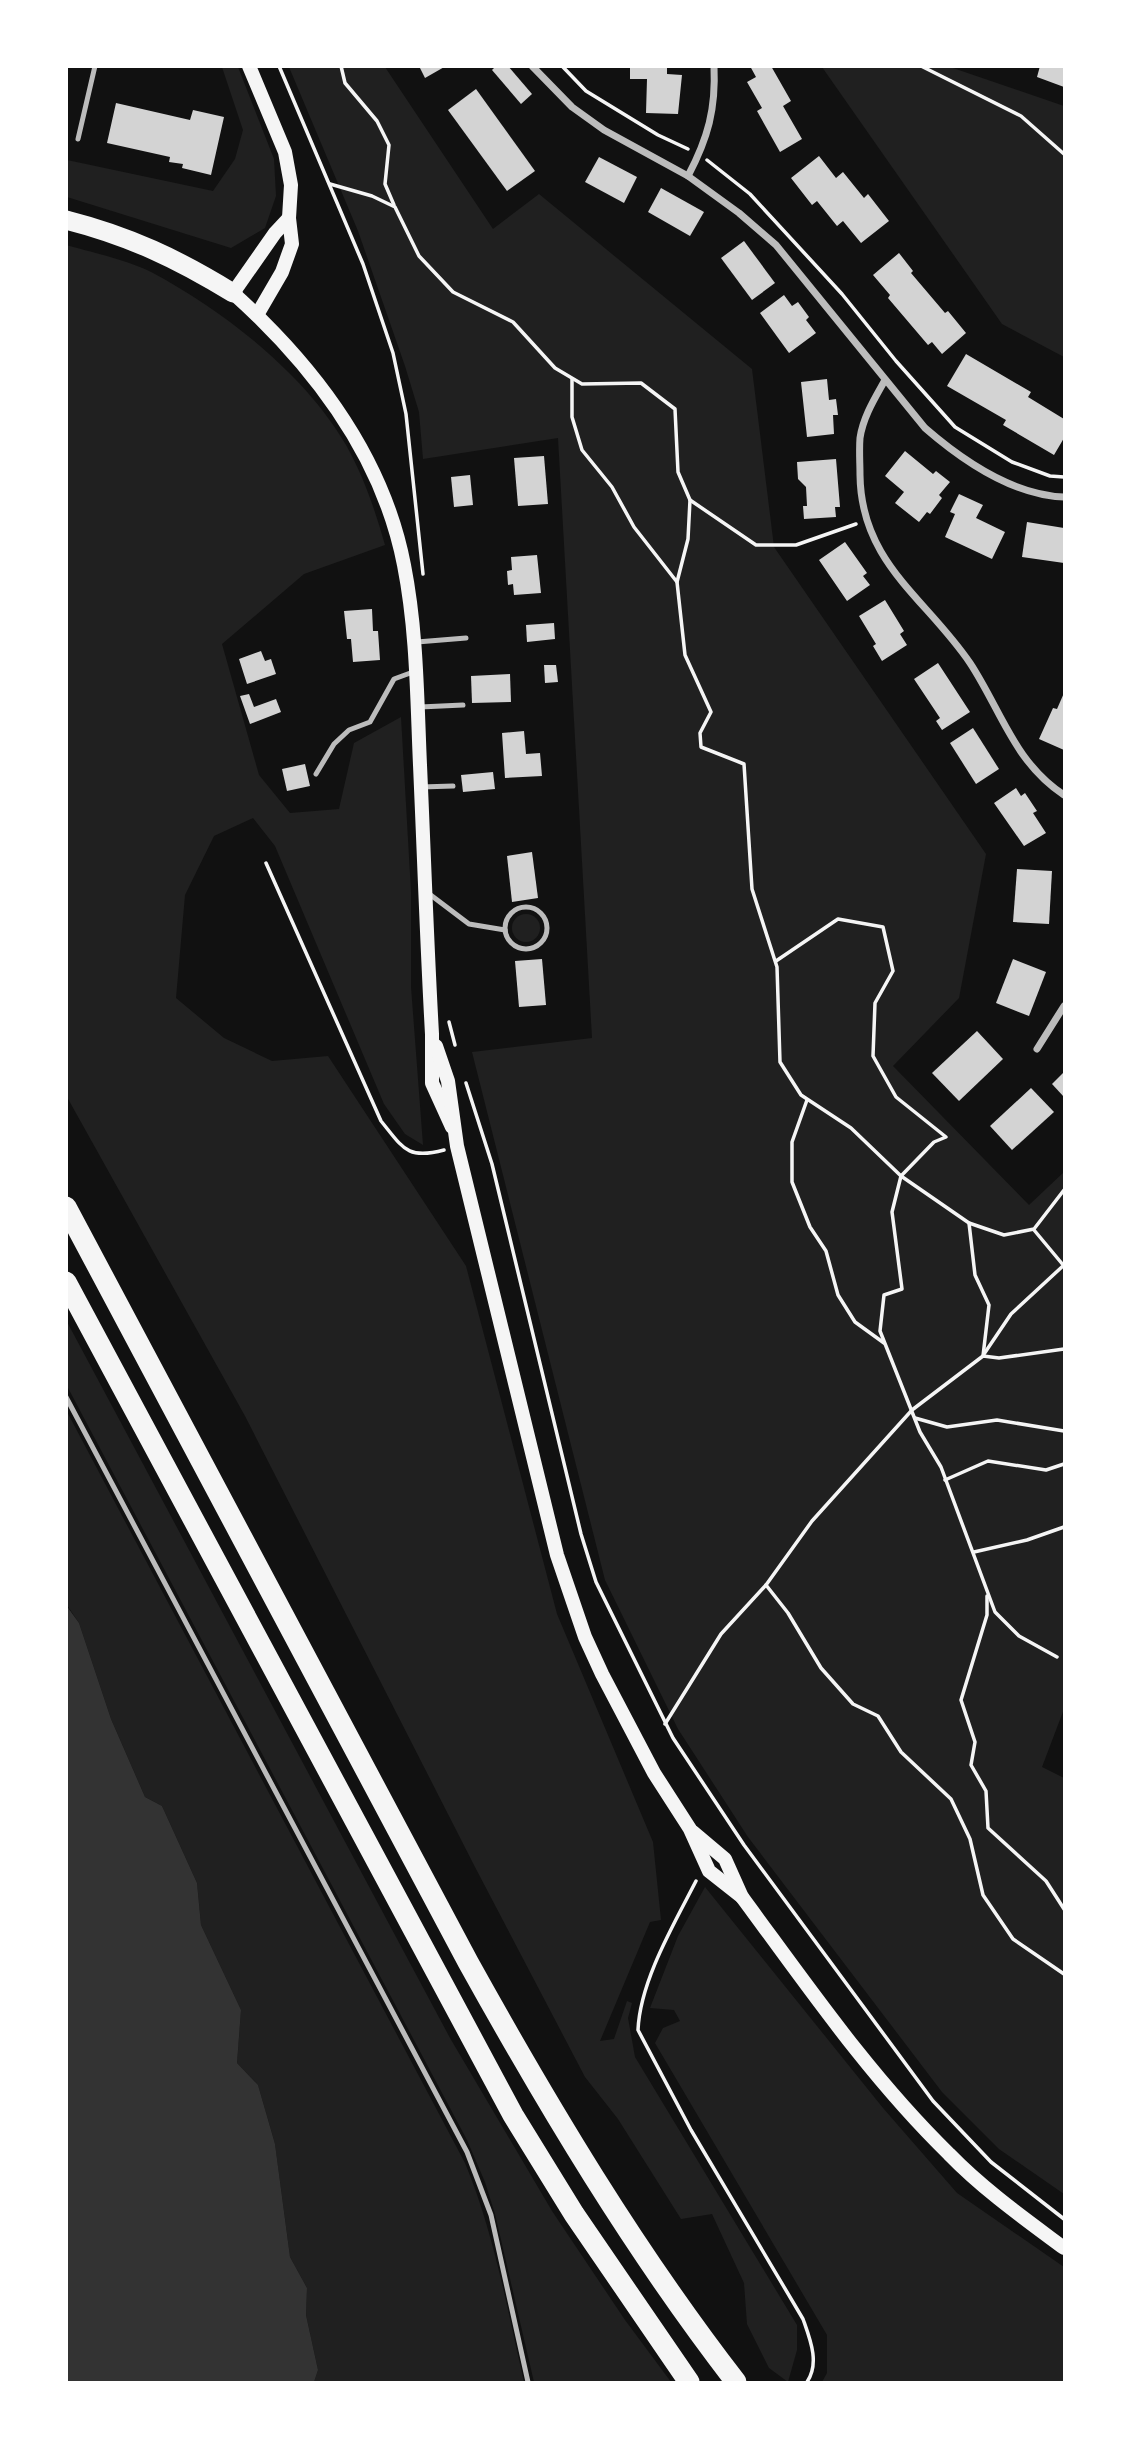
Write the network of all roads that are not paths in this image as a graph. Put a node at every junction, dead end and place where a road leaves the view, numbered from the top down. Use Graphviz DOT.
graph roads {
  1 [pos="95,66"];
  2 [pos="249,66"];
  3 [pos="531,66"];
  4 [pos="714,66"];
  5 [pos="78,139"];
  6 [pos="688,176"];
  7 [pos="289,218"];
  8 [pos="66,220"];
  9 [pos="233,293"];
  10 [pos="257,315"];
  11 [pos="885,380"];
  12 [pos="1065,497"];
  13 [pos="466,638"];
  14 [pos="415,643"];
  15 [pos="416,670"];
  16 [pos="463,705"];
  17 [pos="418,708"];
  18 [pos="316,774"];
  19 [pos="453,786"];
  20 [pos="421,787"];
  21 [pos="1065,795"];
  22 [pos="425,891"];
  23 [pos="505,930"];
  24 [pos="1065,1006"];
  25 [pos="1037,1049"];
  26 [pos="66,1207"];
  27 [pos="66,1282"];
  28 [pos="66,1397"];
  29 [pos="690,1829"];
  30 [pos="741,1897"];
  31 [pos="1065,2248"];
  32 [pos="528,2382"];
  33 [pos="689,2382"];
  34 [pos="736,2382"];
  1 -- 5 [label="lane"];
  2 -- 7 [label="main road"];
  3 -- 6 [label="street"];
  4 -- 6 [label="street"];
  6 -- 11 [label="street"];
  7 -- 9 [label="main road"];
  7 -- 10 [label="main road"];
  8 -- 9 [label="highway"];
  9 -- 10 [label="main road"];
  10 -- 14 [label="main road"];
  11 -- 12 [label="street"];
  11 -- 21 [label="street"];
  13 -- 14 [label="lane"];
  14 -- 15 [label="main road"];
  15 -- 17 [label="main road"];
  15 -- 18 [label="lane"];
  16 -- 17 [label="lane"];
  17 -- 20 [label="main road"];
  19 -- 20 [label="lane"];
  20 -- 22 [label="main road"];
  22 -- 23 [label="lane"];
  22 -- 29 [label="main road"];
  23 -- 23 [label="lane"];
  24 -- 25 [label="street"];
  26 -- 34 [label="highway"];
  27 -- 33 [label="highway"];
  28 -- 32 [label="lane"];
  29 -- 30 [label="main road"];
  29 -- 30 [label="main road"];
  30 -- 31 [label="main road"];
}
